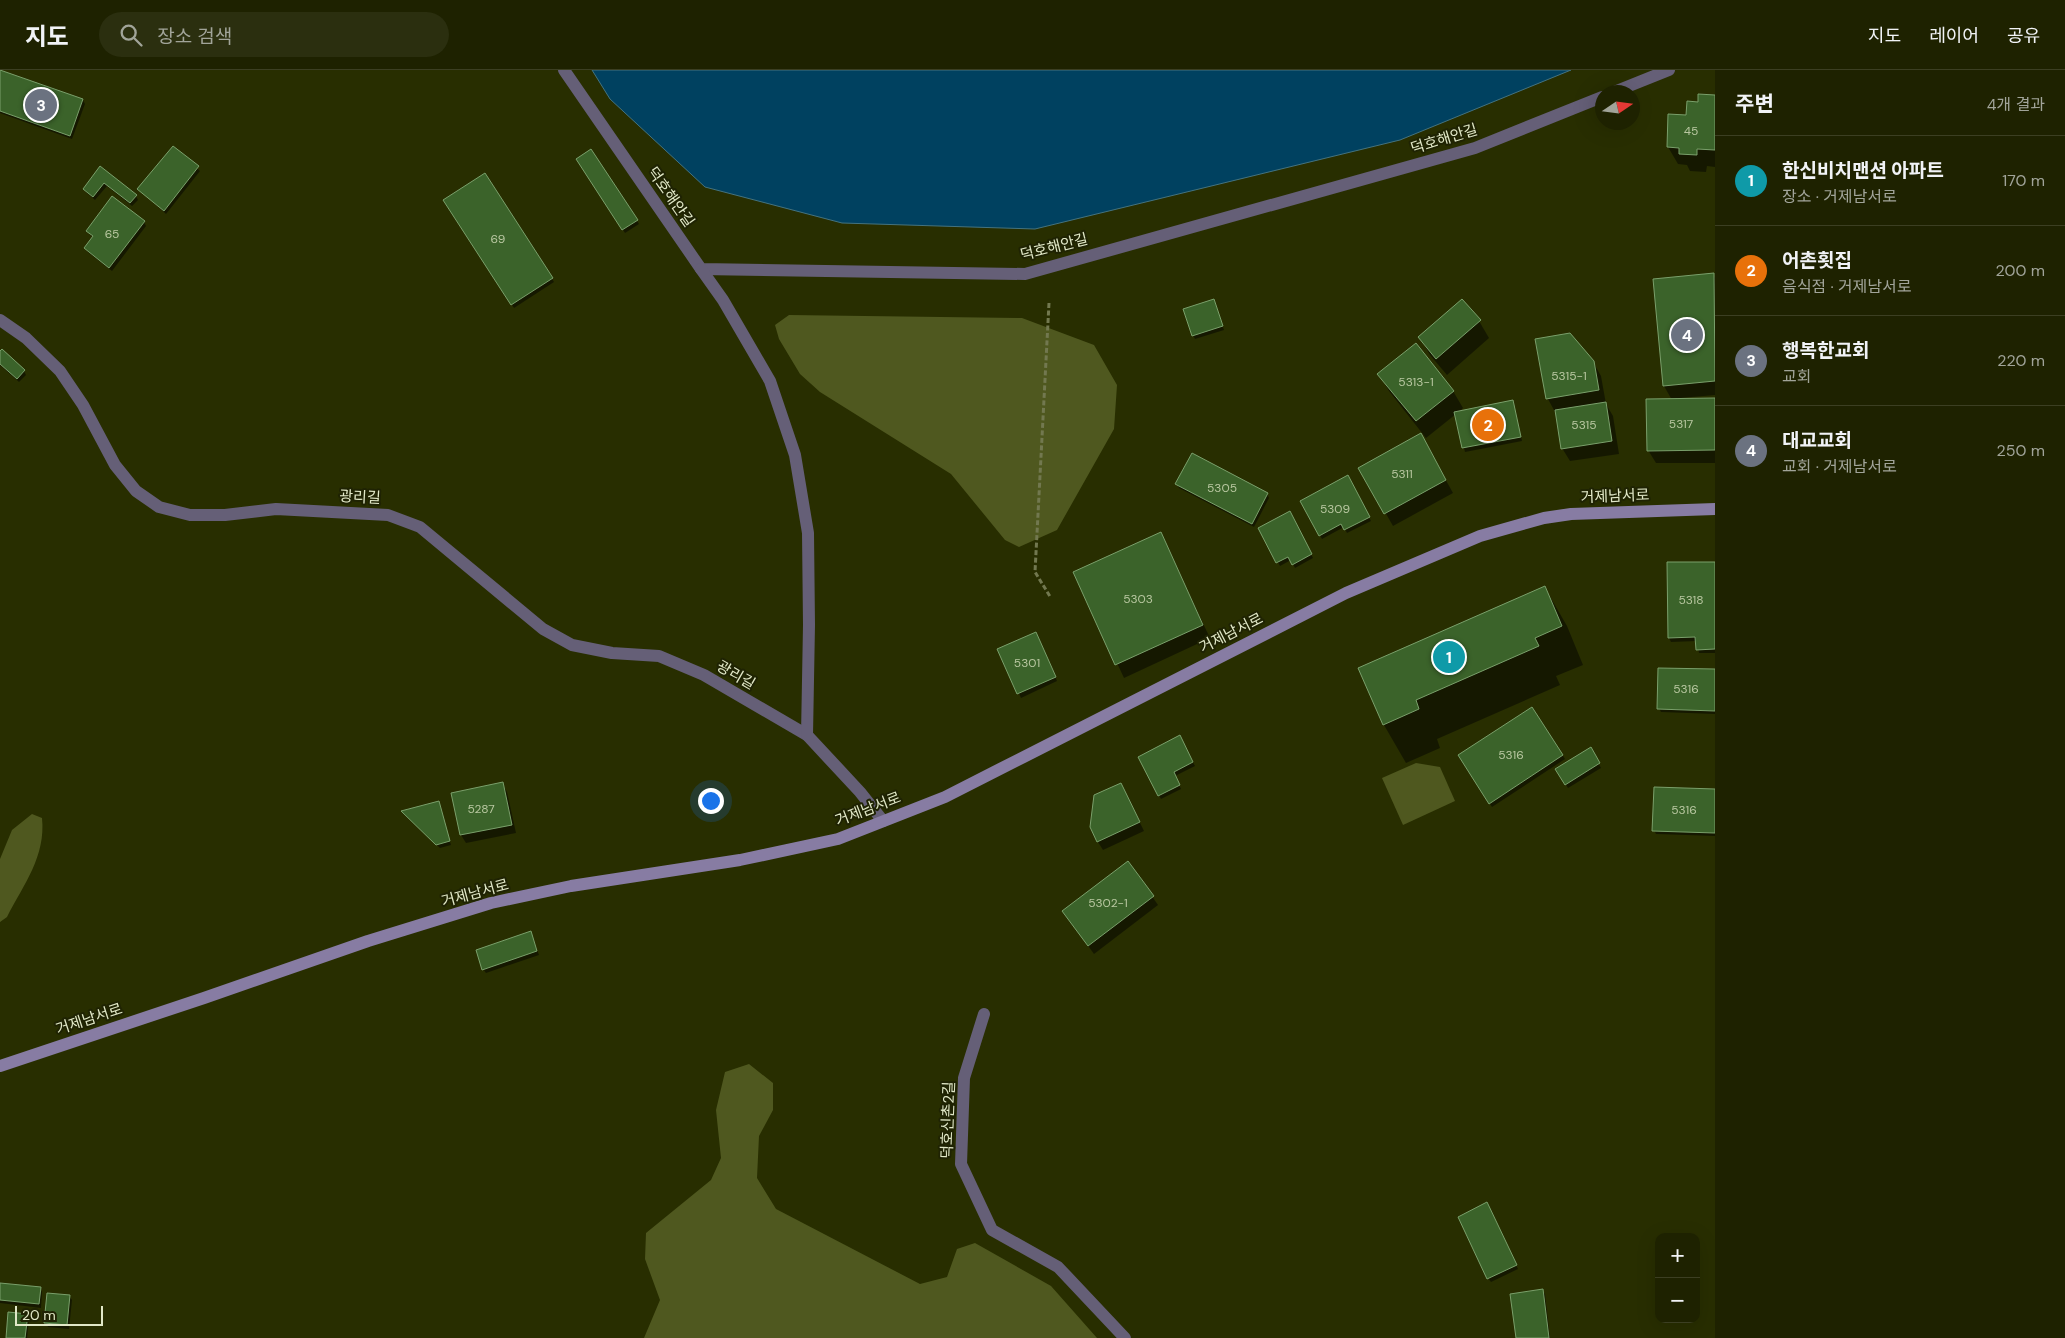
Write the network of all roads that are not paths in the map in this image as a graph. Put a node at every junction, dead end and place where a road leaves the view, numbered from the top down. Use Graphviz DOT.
graph roads {
  1 [pos="564,70"];
  2 [pos="1669,70"];
  3 [pos="1632,85"];
  4 [pos="1595,100"];
  5 [pos="702,269"];
  6 [pos="0,320"];
  7 [pos="1715,509"];
  8 [pos="807,736"];
  9 [pos="883,821"];
  10 [pos="984,1014"];
  11 [pos="0,1066"];
  12 [pos="1125,1338"];
  1 -- 5 [label="street, 덕호해안길"];
  2 -- 3 [label="street"];
  4 -- 5 [label="street, 덕호해안길"];
  5 -- 8 [label="street"];
  6 -- 8 [label="street, 광리길"];
  7 -- 9 [label="main road, 거제남서로"];
  8 -- 9 [label="street, 광리길"];
  9 -- 11 [label="main road, 거제남서로"];
  10 -- 12 [label="street, 덕호신촌2길"];
}
